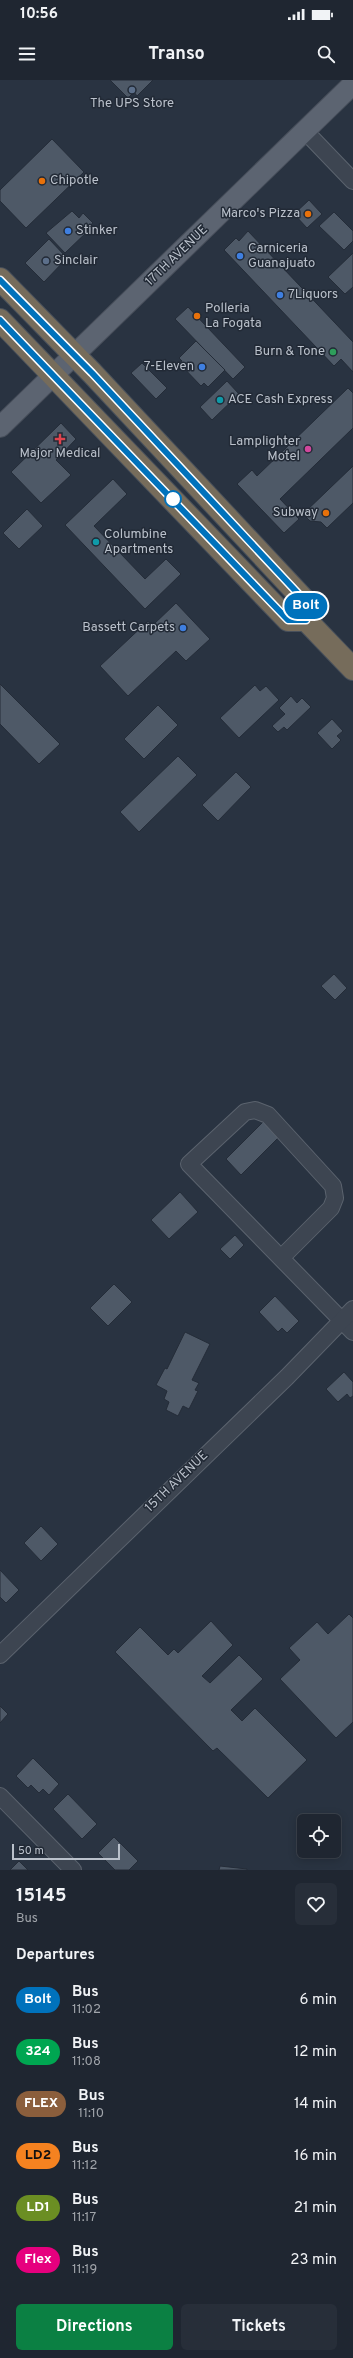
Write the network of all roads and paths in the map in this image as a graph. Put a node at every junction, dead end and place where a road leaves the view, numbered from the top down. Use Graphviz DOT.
graph roads {
  1 [pos="353,84"];
  2 [pos="305,131"];
  3 [pos="353,181"];
  4 [pos="0,280"];
  5 [pos="0,320"];
  6 [pos="75,355"];
  7 [pos="54,375"];
  8 [pos="0,427"];
  9 [pos="306,620"];
  10 [pos="353,669"];
  11 [pos="281,1258"];
  12 [pos="353,1309"];
  13 [pos="342,1320"];
  14 [pos="353,1332"];
  15 [pos="0,1655"];
  16 [pos="0,1796"];
  17 [pos="73,1870"];
  1 -- 2 [label="main road, 17TH AVENUE"];
  2 -- 3 [label="street"];
  2 -- 6 [label="main road, 17TH AVENUE"];
  4 -- 6 [label="highway"];
  5 -- 7 [label="highway"];
  6 -- 7 [label="main road, 17TH AVENUE"];
  6 -- 9 [label="highway"];
  7 -- 8 [label="main road, 17TH AVENUE"];
  7 -- 9 [label="highway"];
  9 -- 10 [label="highway"];
  11 -- 11 [label="street"];
  11 -- 13 [label="street"];
  12 -- 13 [label="street, 15TH AVENUE"];
  13 -- 14 [label="street"];
  13 -- 15 [label="street, 15TH AVENUE"];
  16 -- 17 [label="street"];
}
